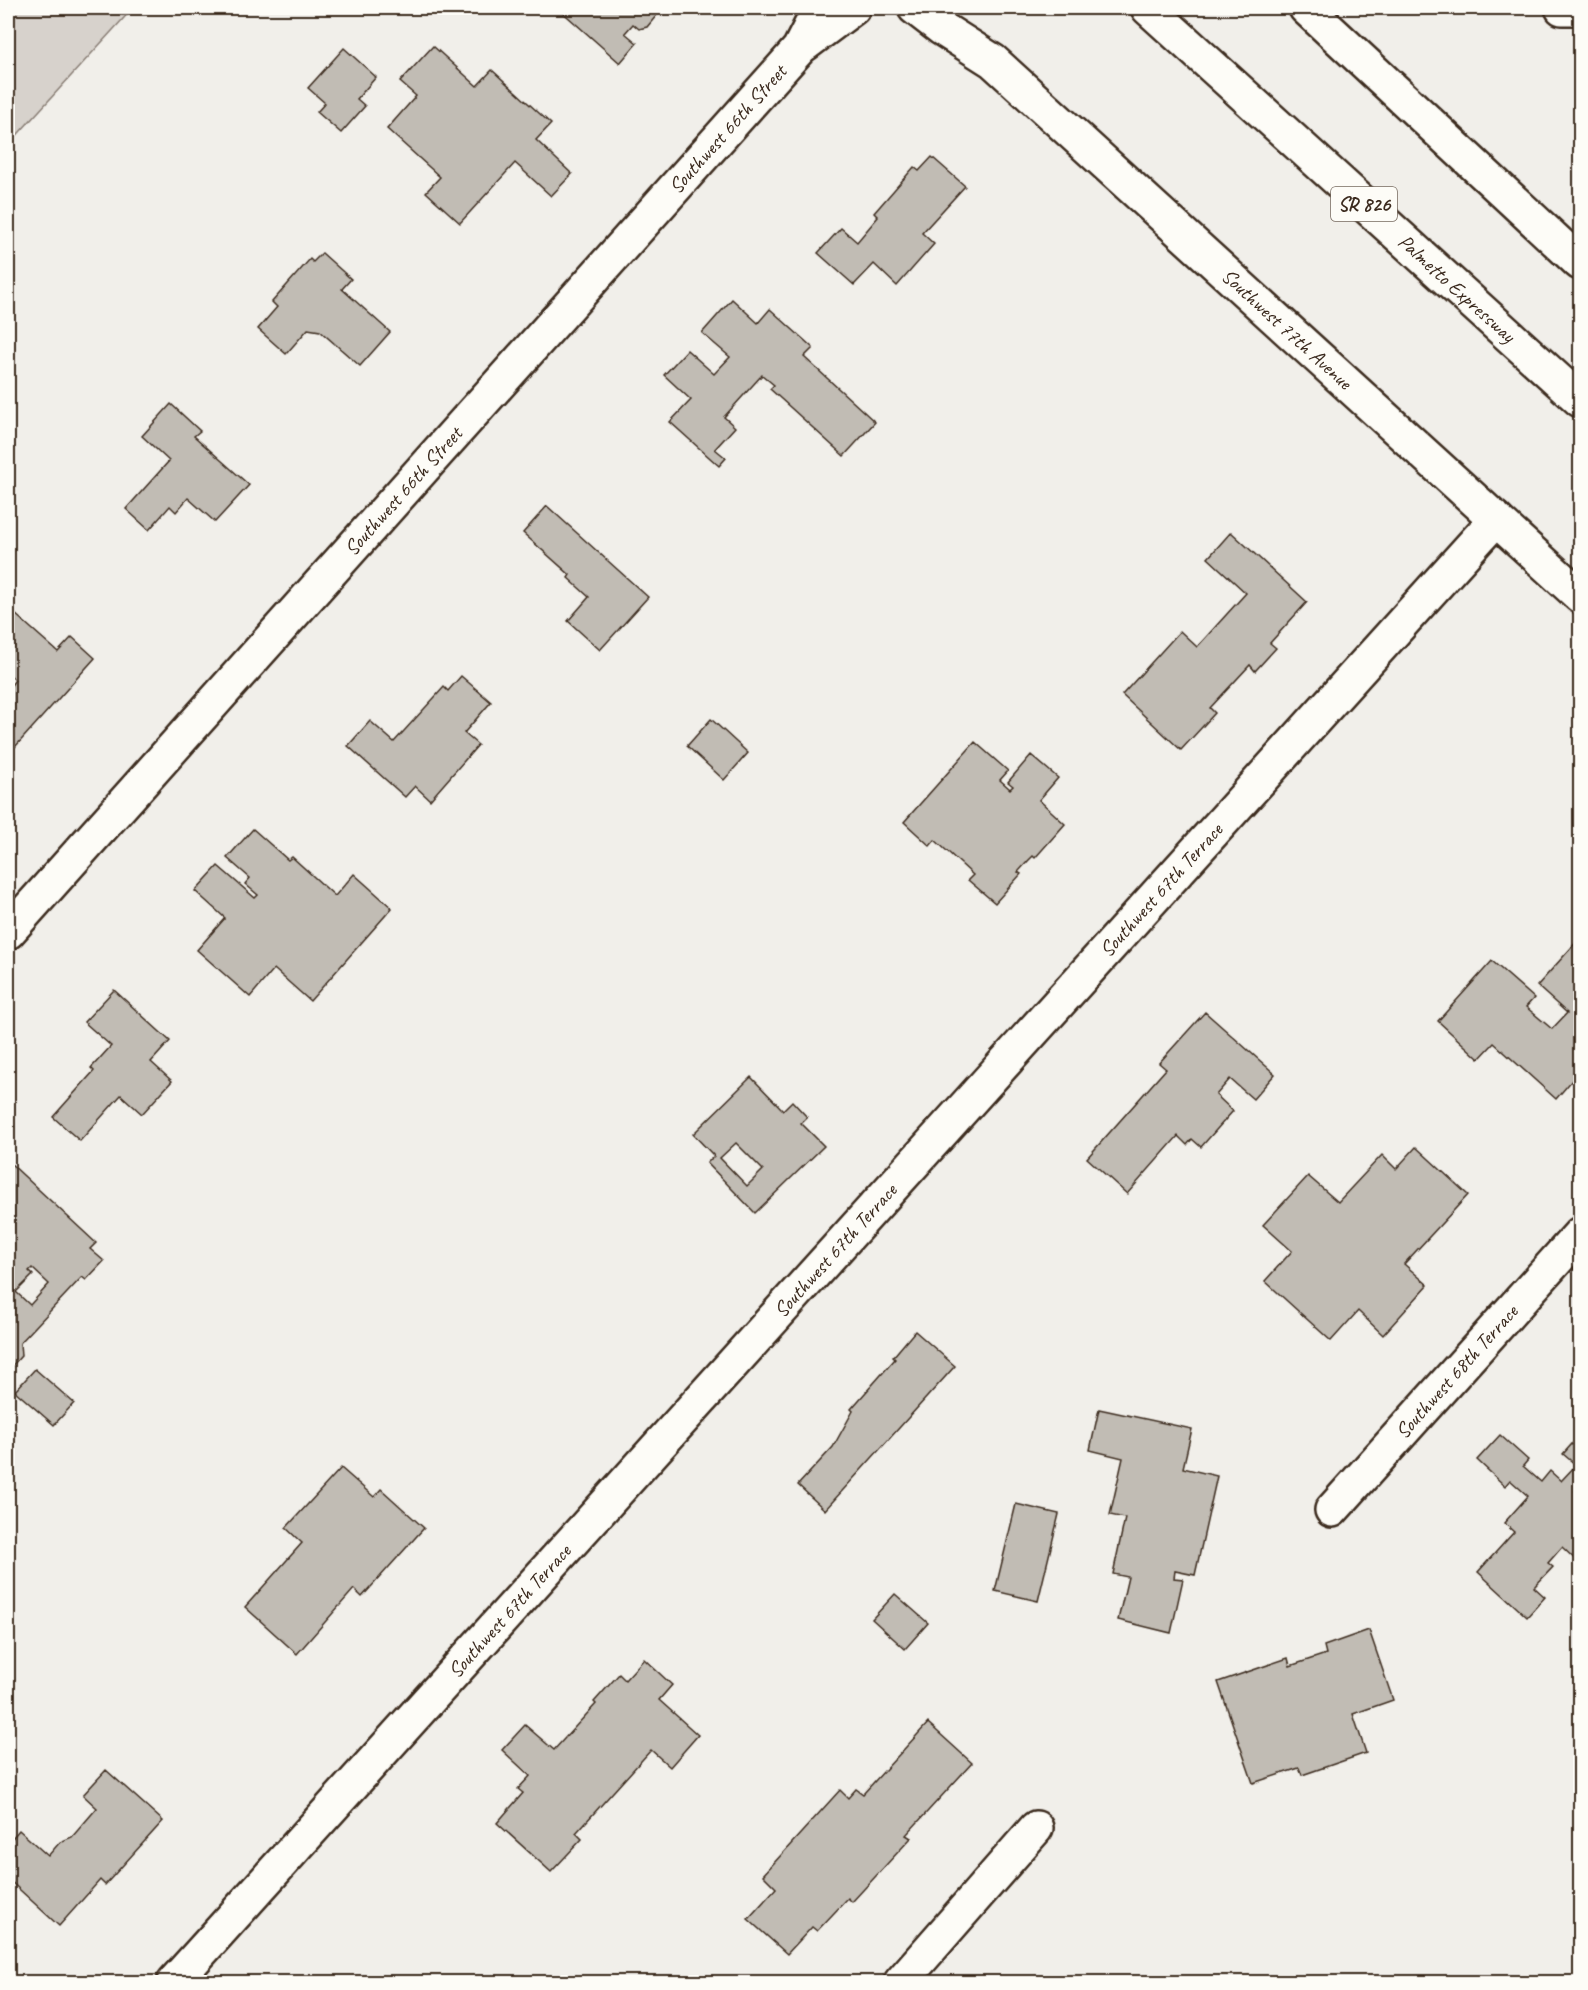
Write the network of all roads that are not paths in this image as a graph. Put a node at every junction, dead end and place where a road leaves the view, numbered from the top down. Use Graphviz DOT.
graph roads {
  1 [pos="820,8"];
  2 [pos="853,8"];
  3 [pos="915,8"];
  4 [pos="952,8"];
  5 [pos="1148,8"];
  6 [pos="1306,8"];
  7 [pos="1562,8"];
  8 [pos="1569,8"];
  9 [pos="1576,8"];
  10 [pos="799,49"];
  11 [pos="993,61"];
  12 [pos="1581,263"];
  13 [pos="1581,400"];
  14 [pos="1496,519"];
  15 [pos="1581,596"];
  16 [pos="8,932"];
  17 [pos="1581,1234"];
  18 [pos="1332,1510"];
  19 [pos="1036,1828"];
  20 [pos="174,1983"];
  21 [pos="901,1983"];
  1 -- 10 [label="main road, Southwest 66th Street"];
  2 -- 10 [label="main road, Southwest 66th Street"];
  3 -- 11 [label="main road, Southwest 77th Avenue"];
  4 -- 11 [label="main road, Southwest 77th Avenue"];
  5 -- 13 [label="main road, Palmetto Expressway / SR 826"];
  6 -- 12 [label="main road"];
  7 -- 8 [label="main road"];
  8 -- 9 [label="main road"];
  10 -- 16 [label="main road, Southwest 66th Street"];
  11 -- 14 [label="main road, Southwest 77th Avenue"];
  14 -- 15 [label="main road, Southwest 77th Avenue"];
  14 -- 20 [label="main road, Southwest 67th Terrace"];
  17 -- 18 [label="main road, Southwest 68th Terrace"];
  19 -- 21 [label="main road"];
}
